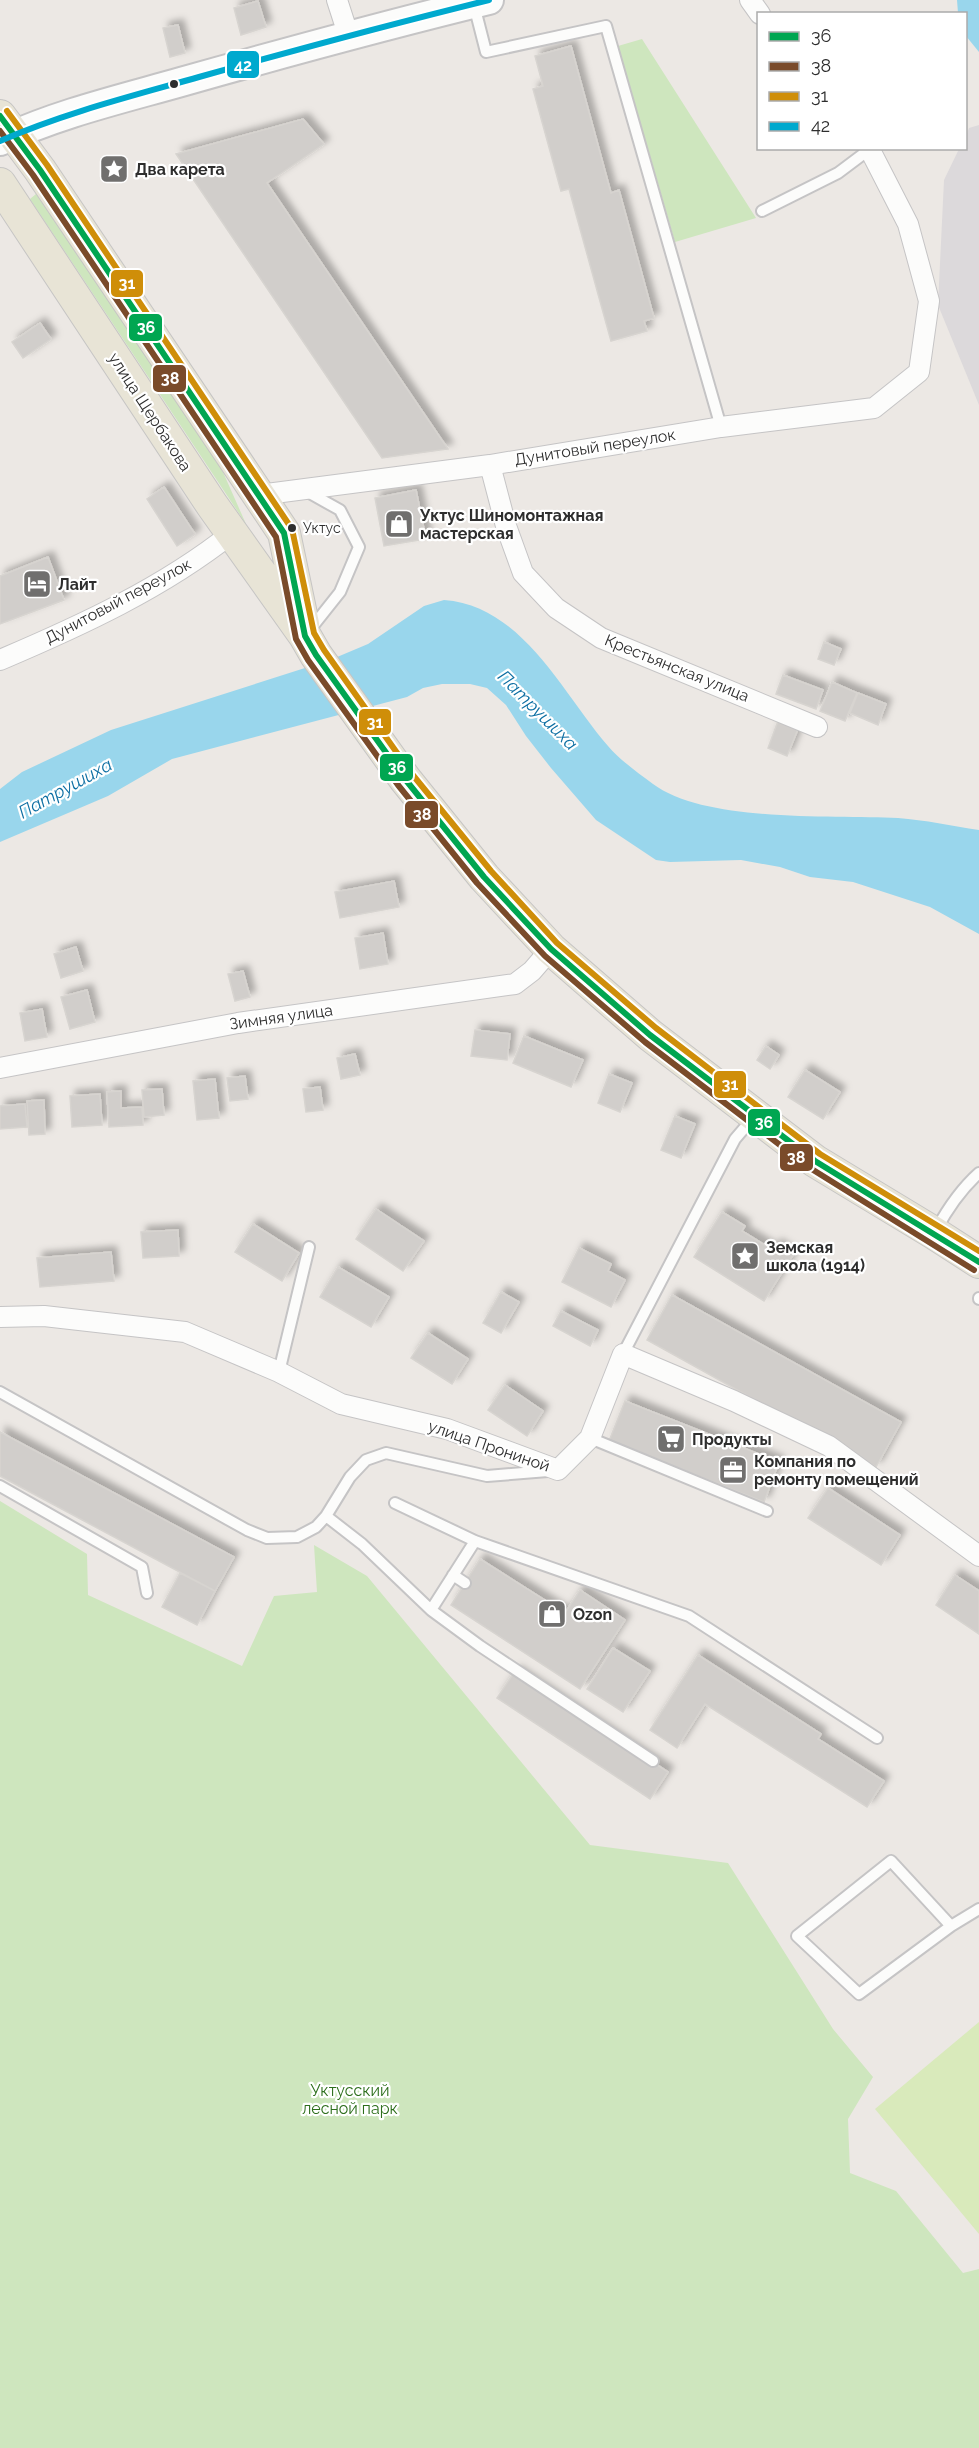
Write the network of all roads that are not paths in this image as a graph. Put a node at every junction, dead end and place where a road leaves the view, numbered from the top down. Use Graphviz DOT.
graph roads {
  1 [pos="337,0"];
  2 [pos="481,2"];
  3 [pos="348,34"];
  4 [pos="4,131"];
  5 [pos="868,150"];
  6 [pos="870,150"];
  7 [pos="0,184"];
  8 [pos="762,211"];
  9 [pos="721,426"];
  10 [pos="490,465"];
  11 [pos="301,489"];
  12 [pos="259,495"];
  13 [pos="232,533"];
  14 [pos="311,645"];
  15 [pos="0,660"];
  16 [pos="817,727"];
  17 [pos="551,950"];
  18 [pos="0,1068"];
  19 [pos="755,1116"];
  20 [pos="979,1173"];
  21 [pos="934,1233"];
  22 [pos="309,1247"];
  23 [pos="979,1262"];
  24 [pos="0,1317"];
  25 [pos="623,1354"];
  26 [pos="279,1372"];
  27 [pos="0,1392"];
  28 [pos="591,1438"];
  29 [pos="558,1470"];
  30 [pos="0,1486"];
  31 [pos="395,1503"];
  32 [pos="767,1511"];
  33 [pos="326,1516"];
  34 [pos="475,1541"];
  35 [pos="979,1556"];
  36 [pos="453,1575"];
  37 [pos="465,1583"];
  38 [pos="147,1593"];
  39 [pos="431,1610"];
  40 [pos="878,1738"];
  41 [pos="653,1761"];
  42 [pos="979,1909"];
  43 [pos="951,1926"];
  1 -- 3 [label="street"];
  2 -- 3 [label="street"];
  2 -- 9 [label="lane"];
  3 -- 4 [label="street"];
  4 -- 12 [label="main road, улица Щербакова"];
  5 -- 8 [label="lane"];
  6 -- 9 [label="street, Дунитовый переулок"];
  7 -- 13 [label="main road, улица Щербакова"];
  9 -- 10 [label="street, Дунитовый переулок"];
  10 -- 11 [label="street, Дунитовый переулок"];
  10 -- 16 [label="street, Крестьянская улица"];
  11 -- 12 [label="street, Дунитовый переулок"];
  11 -- 14 [label="lane"];
  12 -- 14 [label="main road, улица Щербакова"];
  13 -- 14 [label="main road, улица Щербакова"];
  13 -- 15 [label="street, Дунитовый переулок"];
  14 -- 17 [label="main road, улица Щербакова"];
  17 -- 18 [label="street, Зимняя улица"];
  17 -- 19 [label="main road, улица Щербакова"];
  19 -- 21 [label="main road, улица Щербакова"];
  19 -- 25 [label="lane"];
  20 -- 21 [label="lane"];
  21 -- 23 [label="main road, улица Щербакова"];
  22 -- 26 [label="lane"];
  24 -- 26 [label="street, улица Прониной"];
  25 -- 28 [label="street, улица Прониной"];
  25 -- 35 [label="street"];
  26 -- 29 [label="street, улица Прониной"];
  27 -- 33 [label="lane"];
  28 -- 29 [label="street, улица Прониной"];
  28 -- 32 [label="lane"];
  29 -- 33 [label="lane"];
  30 -- 38 [label="lane"];
  31 -- 34 [label="lane"];
  33 -- 39 [label="lane"];
  34 -- 36 [label="lane"];
  34 -- 40 [label="lane"];
  36 -- 37 [label="lane"];
  36 -- 39 [label="lane"];
  39 -- 41 [label="lane"];
  42 -- 43 [label="lane"];
  43 -- 43 [label="lane"];
}
